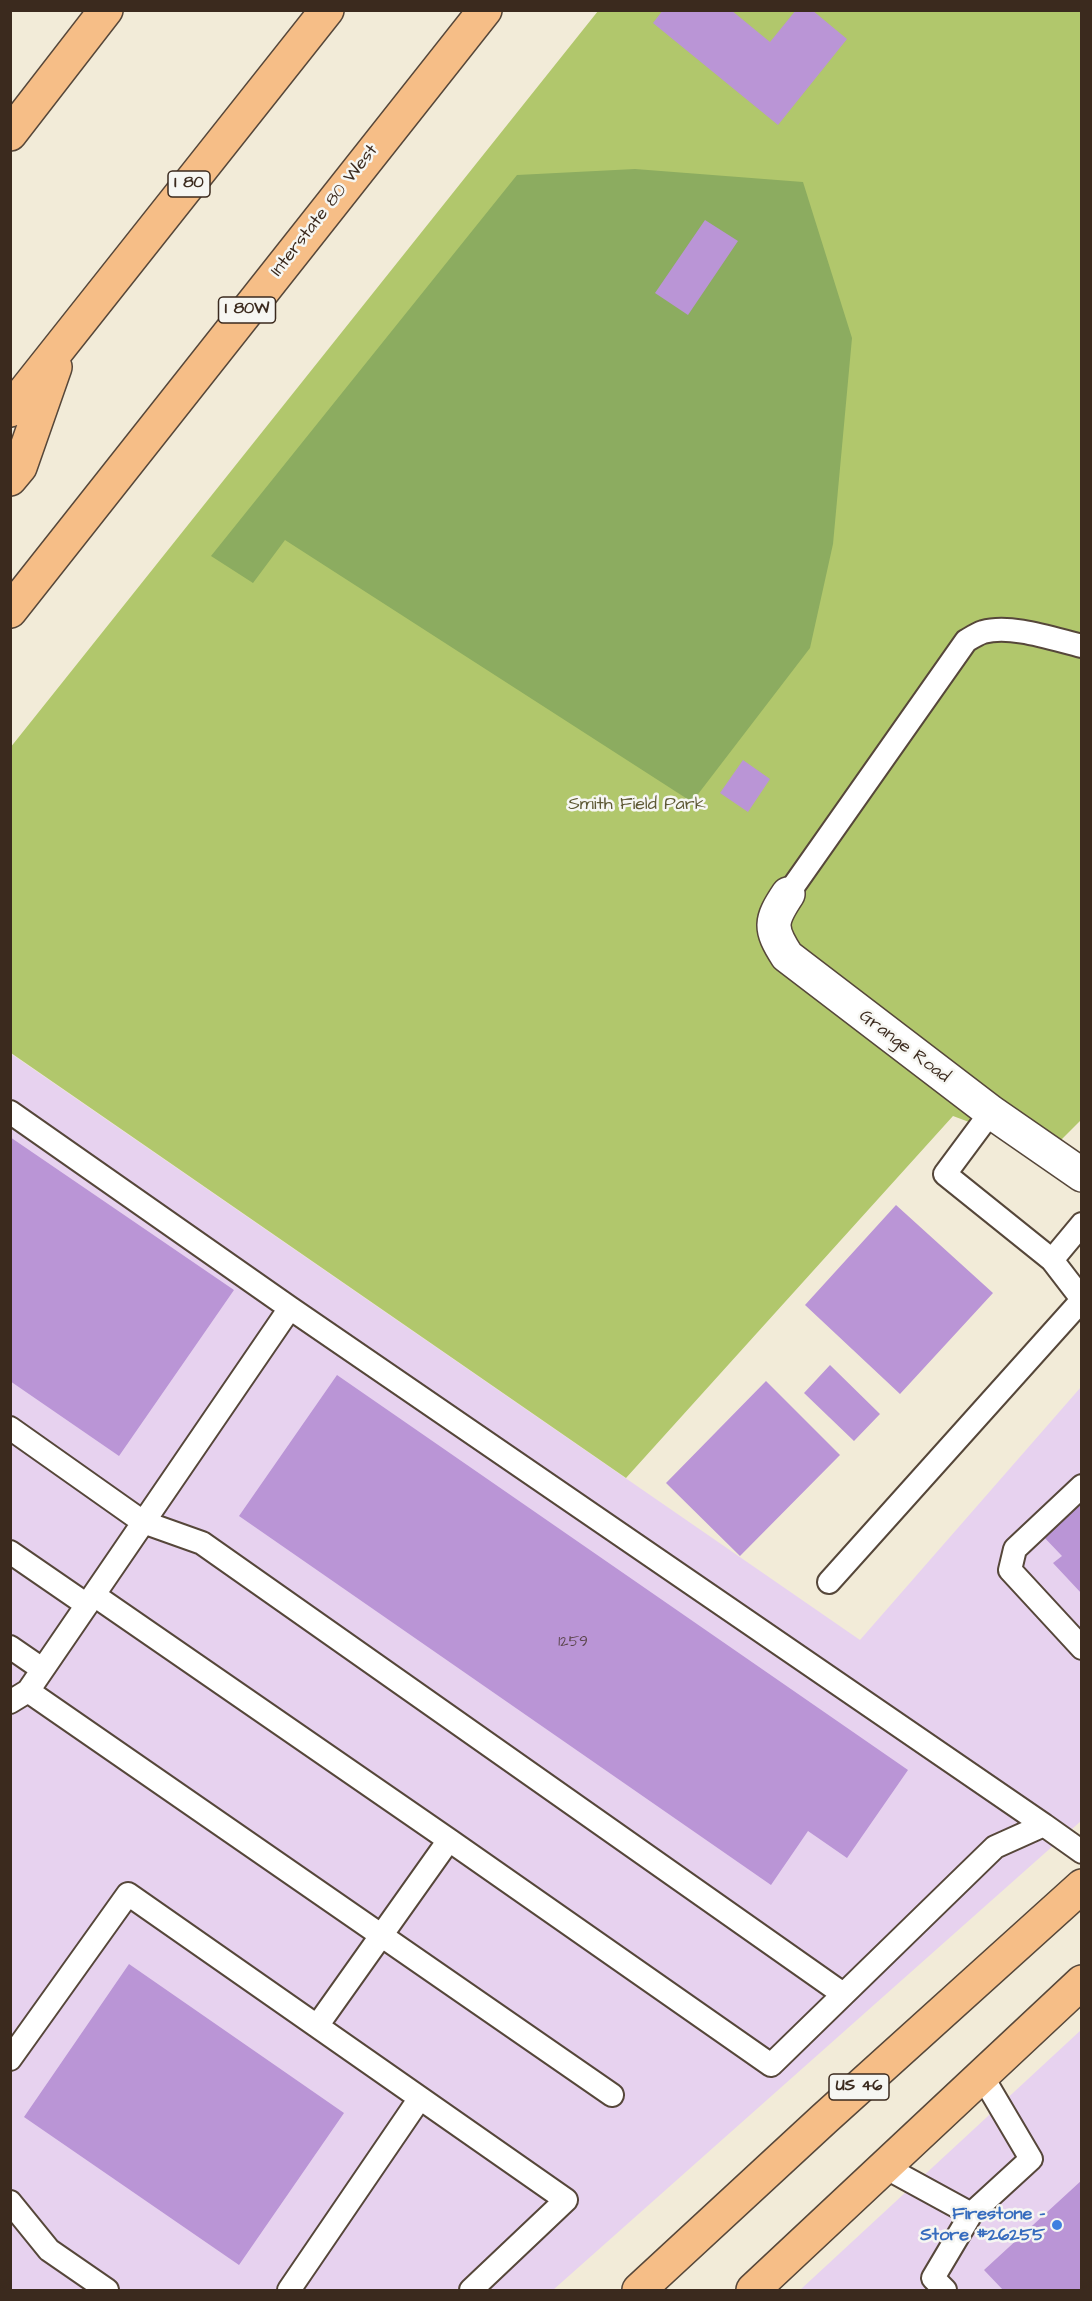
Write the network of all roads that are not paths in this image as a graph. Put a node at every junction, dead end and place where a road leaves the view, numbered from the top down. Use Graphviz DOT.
graph roads {
  1 [pos="106,10"];
  2 [pos="327,10"];
  3 [pos="485,10"];
  4 [pos="10,134"];
  5 [pos="65,341"];
  6 [pos="10,410"];
  7 [pos="10,479"];
  8 [pos="10,611"];
  9 [pos="1082,646"];
  10 [pos="788,894"];
  11 [pos="10,1112"];
  12 [pos="991,1113"];
  13 [pos="1082,1175"];
  14 [pos="1082,1224"];
  15 [pos="1052,1260"];
  16 [pos="1082,1299"];
  17 [pos="290,1308"];
  18 [pos="10,1428"];
  19 [pos="1082,1486"];
  20 [pos="143,1522"];
  21 [pos="10,1552"];
  22 [pos="829,1582"];
  23 [pos="90,1600"];
  24 [pos="10,1647"];
  25 [pos="1082,1648"];
  26 [pos="42,1669"];
  27 [pos="19,1696"];
  28 [pos="1044,1825"];
  29 [pos="449,1840"];
  30 [pos="1082,1852"];
  31 [pos="1082,1886"];
  32 [pos="381,1935"];
  33 [pos="1082,1983"];
  34 [pos="843,1994"];
  35 [pos="316,2026"];
  36 [pos="10,2059"];
  37 [pos="982,2076"];
  38 [pos="612,2095"];
  39 [pos="420,2098"];
  40 [pos="885,2167"];
  41 [pos="10,2202"];
  42 [pos="971,2214"];
  43 [pos="106,2290"];
  44 [pos="289,2290"];
  45 [pos="471,2290"];
  46 [pos="639,2290"];
  47 [pos="753,2290"];
  48 [pos="945,2290"];
  1 -- 4 [label="highway"];
  2 -- 5 [label="highway, I 80"];
  3 -- 8 [label="highway, Interstate 80 West / I 80W"];
  5 -- 6 [label="highway, I 80"];
  5 -- 7 [label="highway"];
  9 -- 10 [label="lane"];
  10 -- 12 [label="street, Grange Road"];
  11 -- 17 [label="lane"];
  12 -- 13 [label="street, Grange Road"];
  12 -- 15 [label="lane"];
  14 -- 15 [label="lane"];
  15 -- 16 [label="lane"];
  16 -- 22 [label="lane"];
  17 -- 20 [label="lane"];
  17 -- 28 [label="lane"];
  18 -- 20 [label="lane"];
  19 -- 25 [label="lane"];
  20 -- 23 [label="lane"];
  20 -- 34 [label="lane"];
  21 -- 23 [label="lane"];
  23 -- 26 [label="lane"];
  23 -- 29 [label="lane"];
  24 -- 26 [label="lane"];
  26 -- 27 [label="lane"];
  27 -- 32 [label="lane"];
  28 -- 30 [label="lane"];
  28 -- 34 [label="lane"];
  29 -- 32 [label="lane"];
  29 -- 34 [label="lane"];
  31 -- 46 [label="highway, US 46"];
  32 -- 35 [label="lane"];
  32 -- 38 [label="lane"];
  33 -- 37 [label="highway"];
  35 -- 36 [label="lane"];
  35 -- 39 [label="lane"];
  37 -- 40 [label="highway"];
  37 -- 42 [label="lane"];
  39 -- 44 [label="lane"];
  39 -- 45 [label="lane"];
  40 -- 42 [label="lane"];
  40 -- 47 [label="highway"];
  41 -- 43 [label="lane"];
  42 -- 48 [label="lane"];
}
